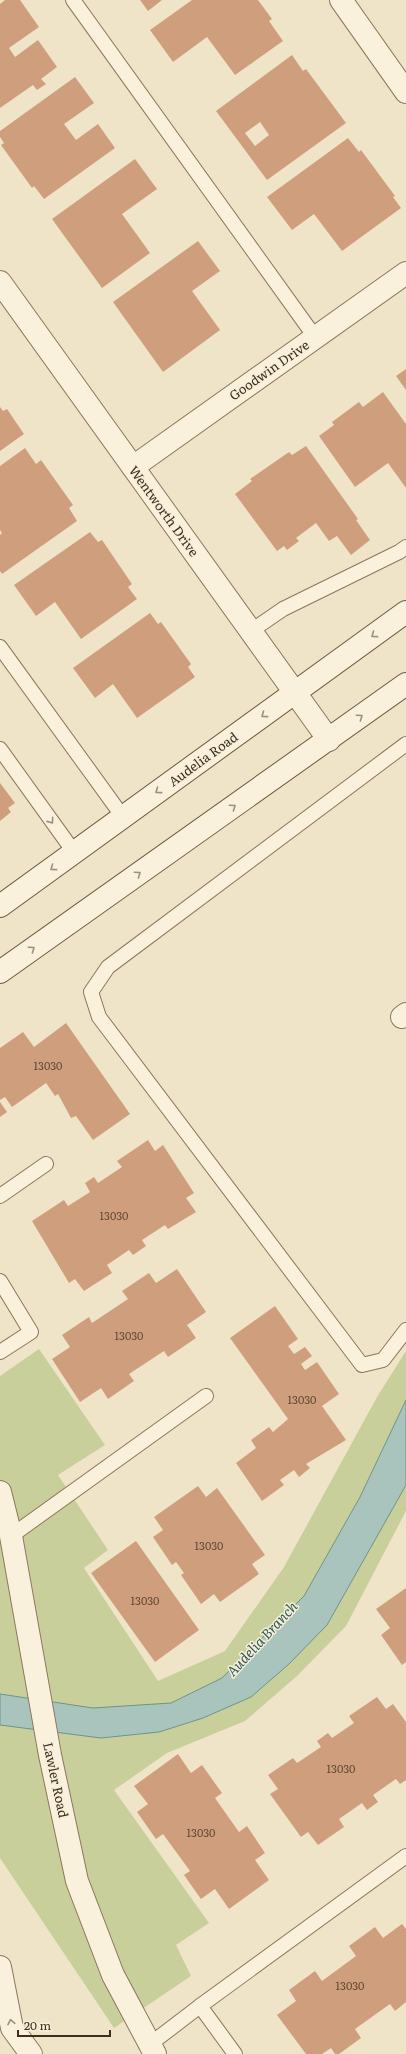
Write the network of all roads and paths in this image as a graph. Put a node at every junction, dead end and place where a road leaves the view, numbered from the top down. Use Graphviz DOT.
graph roads {
  1 [pos="73,0"];
  2 [pos="341,0"];
  3 [pos="406,92"];
  4 [pos="406,273"];
  5 [pos="0,282"];
  6 [pos="315,337"];
  7 [pos="133,467"];
  8 [pos="406,547"];
  9 [pos="406,612"];
  10 [pos="251,631"];
  11 [pos="0,646"];
  12 [pos="406,684"];
  13 [pos="295,692"];
  14 [pos="329,740"];
  15 [pos="406,744"];
  16 [pos="0,749"];
  17 [pos="123,817"];
  18 [pos="74,852"];
  19 [pos="0,906"];
  20 [pos="0,972"];
  21 [pos="46,1164"];
  22 [pos="0,1196"];
  23 [pos="0,1281"];
  24 [pos="406,1330"];
  25 [pos="0,1352"];
  26 [pos="206,1396"];
  27 [pos="0,1492"];
  28 [pos="11,1536"];
  29 [pos="406,1856"];
  30 [pos="0,1967"];
  31 [pos="200,2006"];
  32 [pos="152,2050"];
  33 [pos="31,2054"];
  34 [pos="235,2054"];
  1 -- 6 [label="lane"];
  2 -- 3 [label="street"];
  4 -- 6 [label="street, Goodwin Drive"];
  5 -- 7 [label="street, Wentworth Drive"];
  6 -- 7 [label="street, Goodwin Drive"];
  7 -- 10 [label="street, Wentworth Drive"];
  8 -- 10 [label="lane"];
  9 -- 13 [label="street, Audelia Road, one-way"];
  10 -- 13 [label="street, Wentworth Drive"];
  11 -- 17 [label="lane"];
  14 -- 12 [label="street, one-way"];
  13 -- 14 [label="street, Wentworth Drive"];
  13 -- 17 [label="street, Audelia Road, one-way"];
  20 -- 14 [label="street, one-way"];
  15 -- 24 [label="lane"];
  16 -- 18 [label="lane, one-way"];
  17 -- 18 [label="street, Audelia Road"];
  18 -- 19 [label="street, Audelia Road, one-way"];
  21 -- 22 [label="lane"];
  23 -- 25 [label="lane"];
  26 -- 28 [label="lane"];
  27 -- 28 [label="street, Lawler Road"];
  28 -- 32 [label="street, Lawler Road"];
  29 -- 31 [label="lane"];
  33 -- 30 [label="street, one-way"];
  31 -- 32 [label="lane"];
  31 -- 34 [label="lane"];
}
